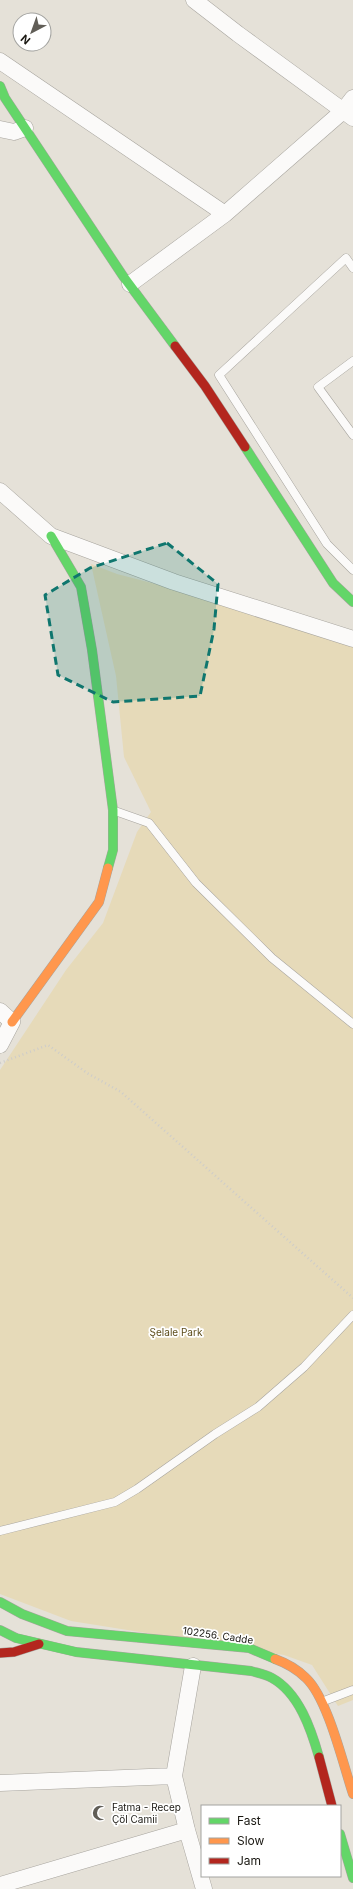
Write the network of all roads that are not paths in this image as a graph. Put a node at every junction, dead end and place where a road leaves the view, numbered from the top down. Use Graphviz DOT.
graph roads {
  1 [pos="194,0"];
  2 [pos="0,61"];
  3 [pos="0,86"];
  4 [pos="353,98"];
  5 [pos="348,115"];
  6 [pos="25,128"];
  7 [pos="0,129"];
  8 [pos="225,214"];
  9 [pos="353,268"];
  10 [pos="130,284"];
  11 [pos="353,361"];
  12 [pos="353,435"];
  13 [pos="1,494"];
  14 [pos="51,536"];
  15 [pos="353,570"];
  16 [pos="353,602"];
  17 [pos="353,639"];
  18 [pos="113,810"];
  19 [pos="0,1011"];
  20 [pos="12,1022"];
  21 [pos="353,1024"];
  22 [pos="0,1045"];
  23 [pos="353,1315"];
  24 [pos="0,1531"];
  25 [pos="0,1602"];
  26 [pos="0,1630"];
  27 [pos="40,1644"];
  28 [pos="0,1653"];
  29 [pos="193,1666"];
  30 [pos="353,1690"];
  31 [pos="323,1701"];
  32 [pos="174,1776"];
  33 [pos="0,1783"];
  34 [pos="353,1794"];
  35 [pos="332,1805"];
  36 [pos="187,1830"];
  37 [pos="341,1837"];
  38 [pos="353,1878"];
  39 [pos="0,1885"];
  40 [pos="204,1889"];
  1 -- 5 [label="street"];
  2 -- 8 [label="street"];
  3 -- 6 [label="street"];
  4 -- 5 [label="street"];
  5 -- 8 [label="street"];
  6 -- 7 [label="street"];
  6 -- 10 [label="street"];
  8 -- 10 [label="street"];
  9 -- 15 [label="lane"];
  10 -- 16 [label="street"];
  11 -- 12 [label="lane"];
  13 -- 14 [label="street"];
  14 -- 17 [label="street"];
  14 -- 18 [label="street"];
  18 -- 20 [label="street"];
  18 -- 21 [label="lane"];
  19 -- 20 [label="street"];
  20 -- 22 [label="street"];
  23 -- 24 [label="lane"];
  25 -- 31 [label="street, 102256. Cadde"];
  26 -- 27 [label="street"];
  27 -- 28 [label="street"];
  27 -- 29 [label="street"];
  29 -- 32 [label="street"];
  29 -- 35 [label="street"];
  30 -- 31 [label="lane"];
  31 -- 34 [label="street, 102256. Cadde"];
  32 -- 33 [label="street"];
  32 -- 36 [label="street"];
  36 -- 39 [label="street"];
  36 -- 40 [label="street"];
  37 -- 38 [label="street"];
}
